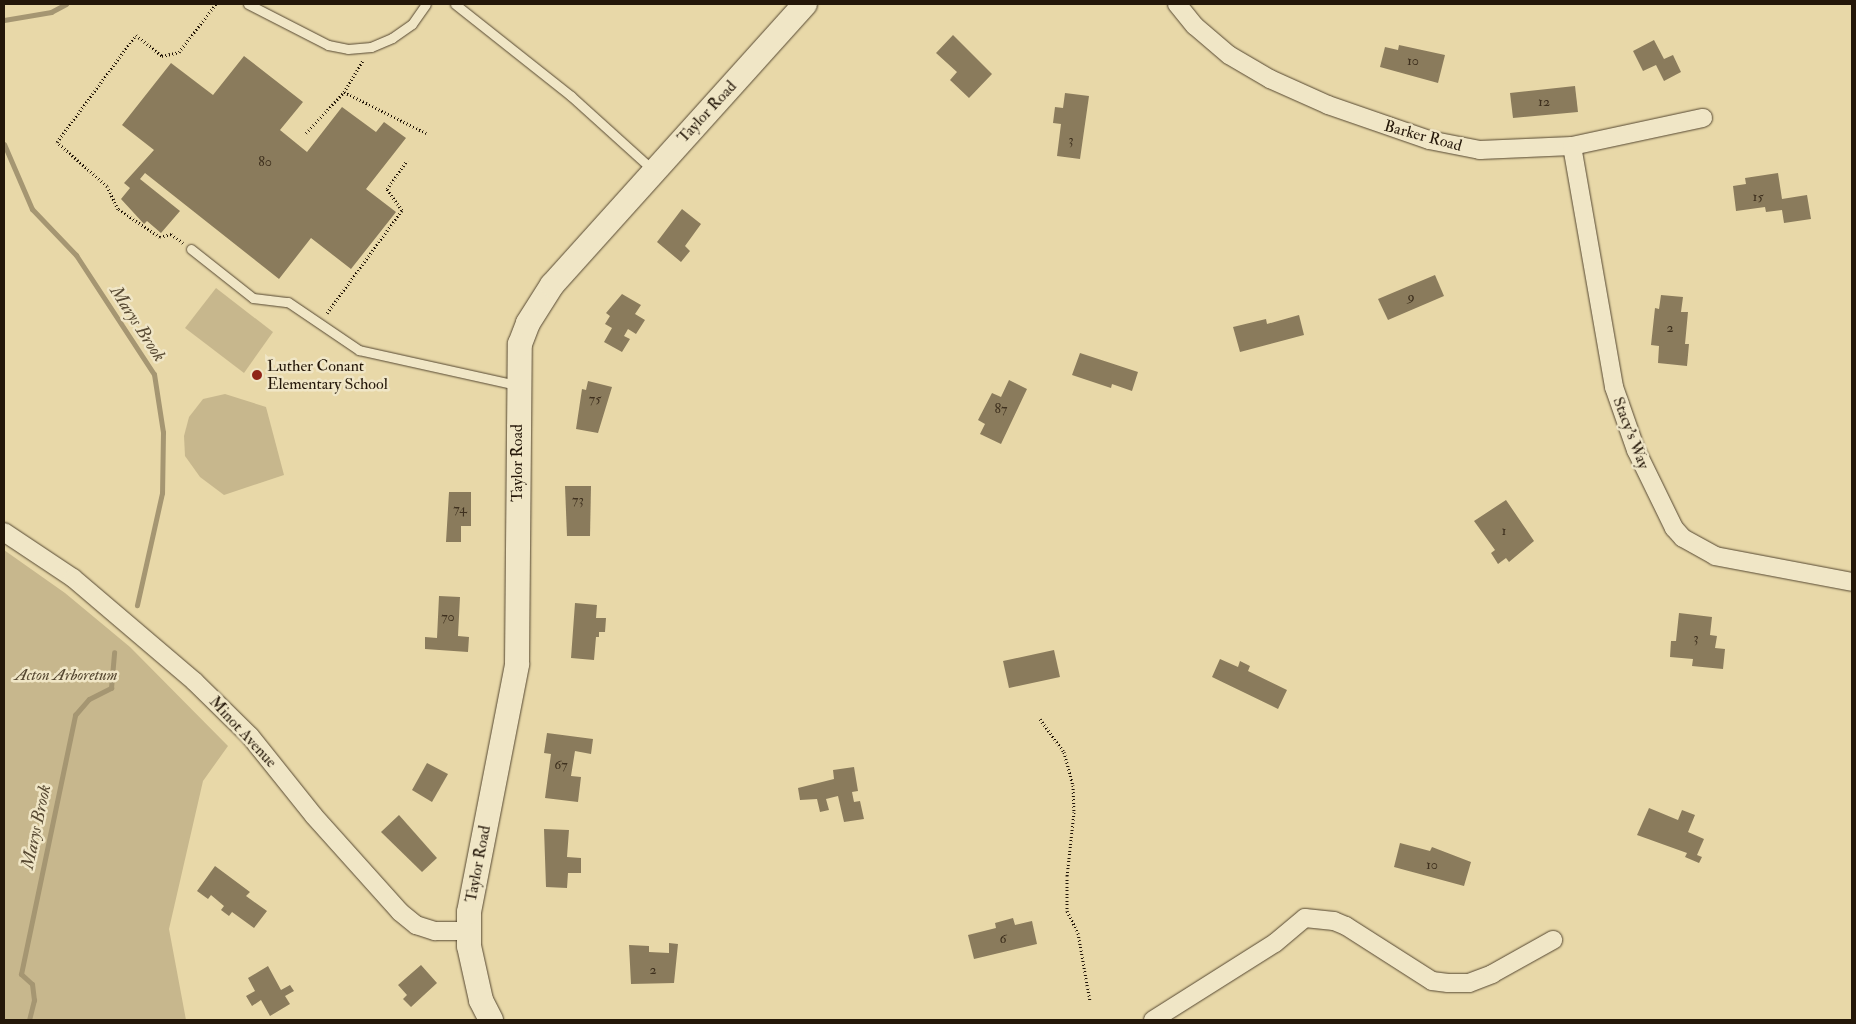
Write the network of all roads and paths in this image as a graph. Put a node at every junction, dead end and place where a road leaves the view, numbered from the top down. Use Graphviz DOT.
graph roads {
  1 [pos="216,4"];
  2 [pos="248,4"];
  3 [pos="426,4"];
  4 [pos="455,4"];
  5 [pos="805,4"];
  6 [pos="1177,4"];
  7 [pos="371,47"];
  8 [pos="344,92"];
  9 [pos="1703,118"];
  10 [pos="426,132"];
  11 [pos="306,133"];
  12 [pos="1572,146"];
  13 [pos="406,160"];
  14 [pos="653,170"];
  15 [pos="191,250"];
  16 [pos="319,324"];
  17 [pos="517,385"];
  18 [pos="4,532"];
  19 [pos="1852,582"];
  20 [pos="1040,719"];
  21 [pos="469,931"];
  22 [pos="1553,940"];
  23 [pos="1090,1001"];
  24 [pos="492,1020"];
  25 [pos="1153,1020"];
  1 -- 15 [label="path"];
  2 -- 7 [label="lane"];
  3 -- 7 [label="lane"];
  4 -- 14 [label="lane"];
  5 -- 14 [label="street, Taylor Road"];
  6 -- 12 [label="street, Barker Road"];
  7 -- 8 [label="path"];
  8 -- 10 [label="path"];
  8 -- 11 [label="path"];
  9 -- 12 [label="street, Barker Road"];
  12 -- 19 [label="street, Stacy's Way"];
  13 -- 16 [label="path"];
  14 -- 17 [label="street, Taylor Road"];
  15 -- 16 [label="lane"];
  16 -- 17 [label="lane"];
  17 -- 21 [label="street, Taylor Road"];
  18 -- 21 [label="street, Minot Avenue"];
  20 -- 23 [label="path"];
  21 -- 24 [label="street, Taylor Road"];
  22 -- 25 [label="street"];
}
